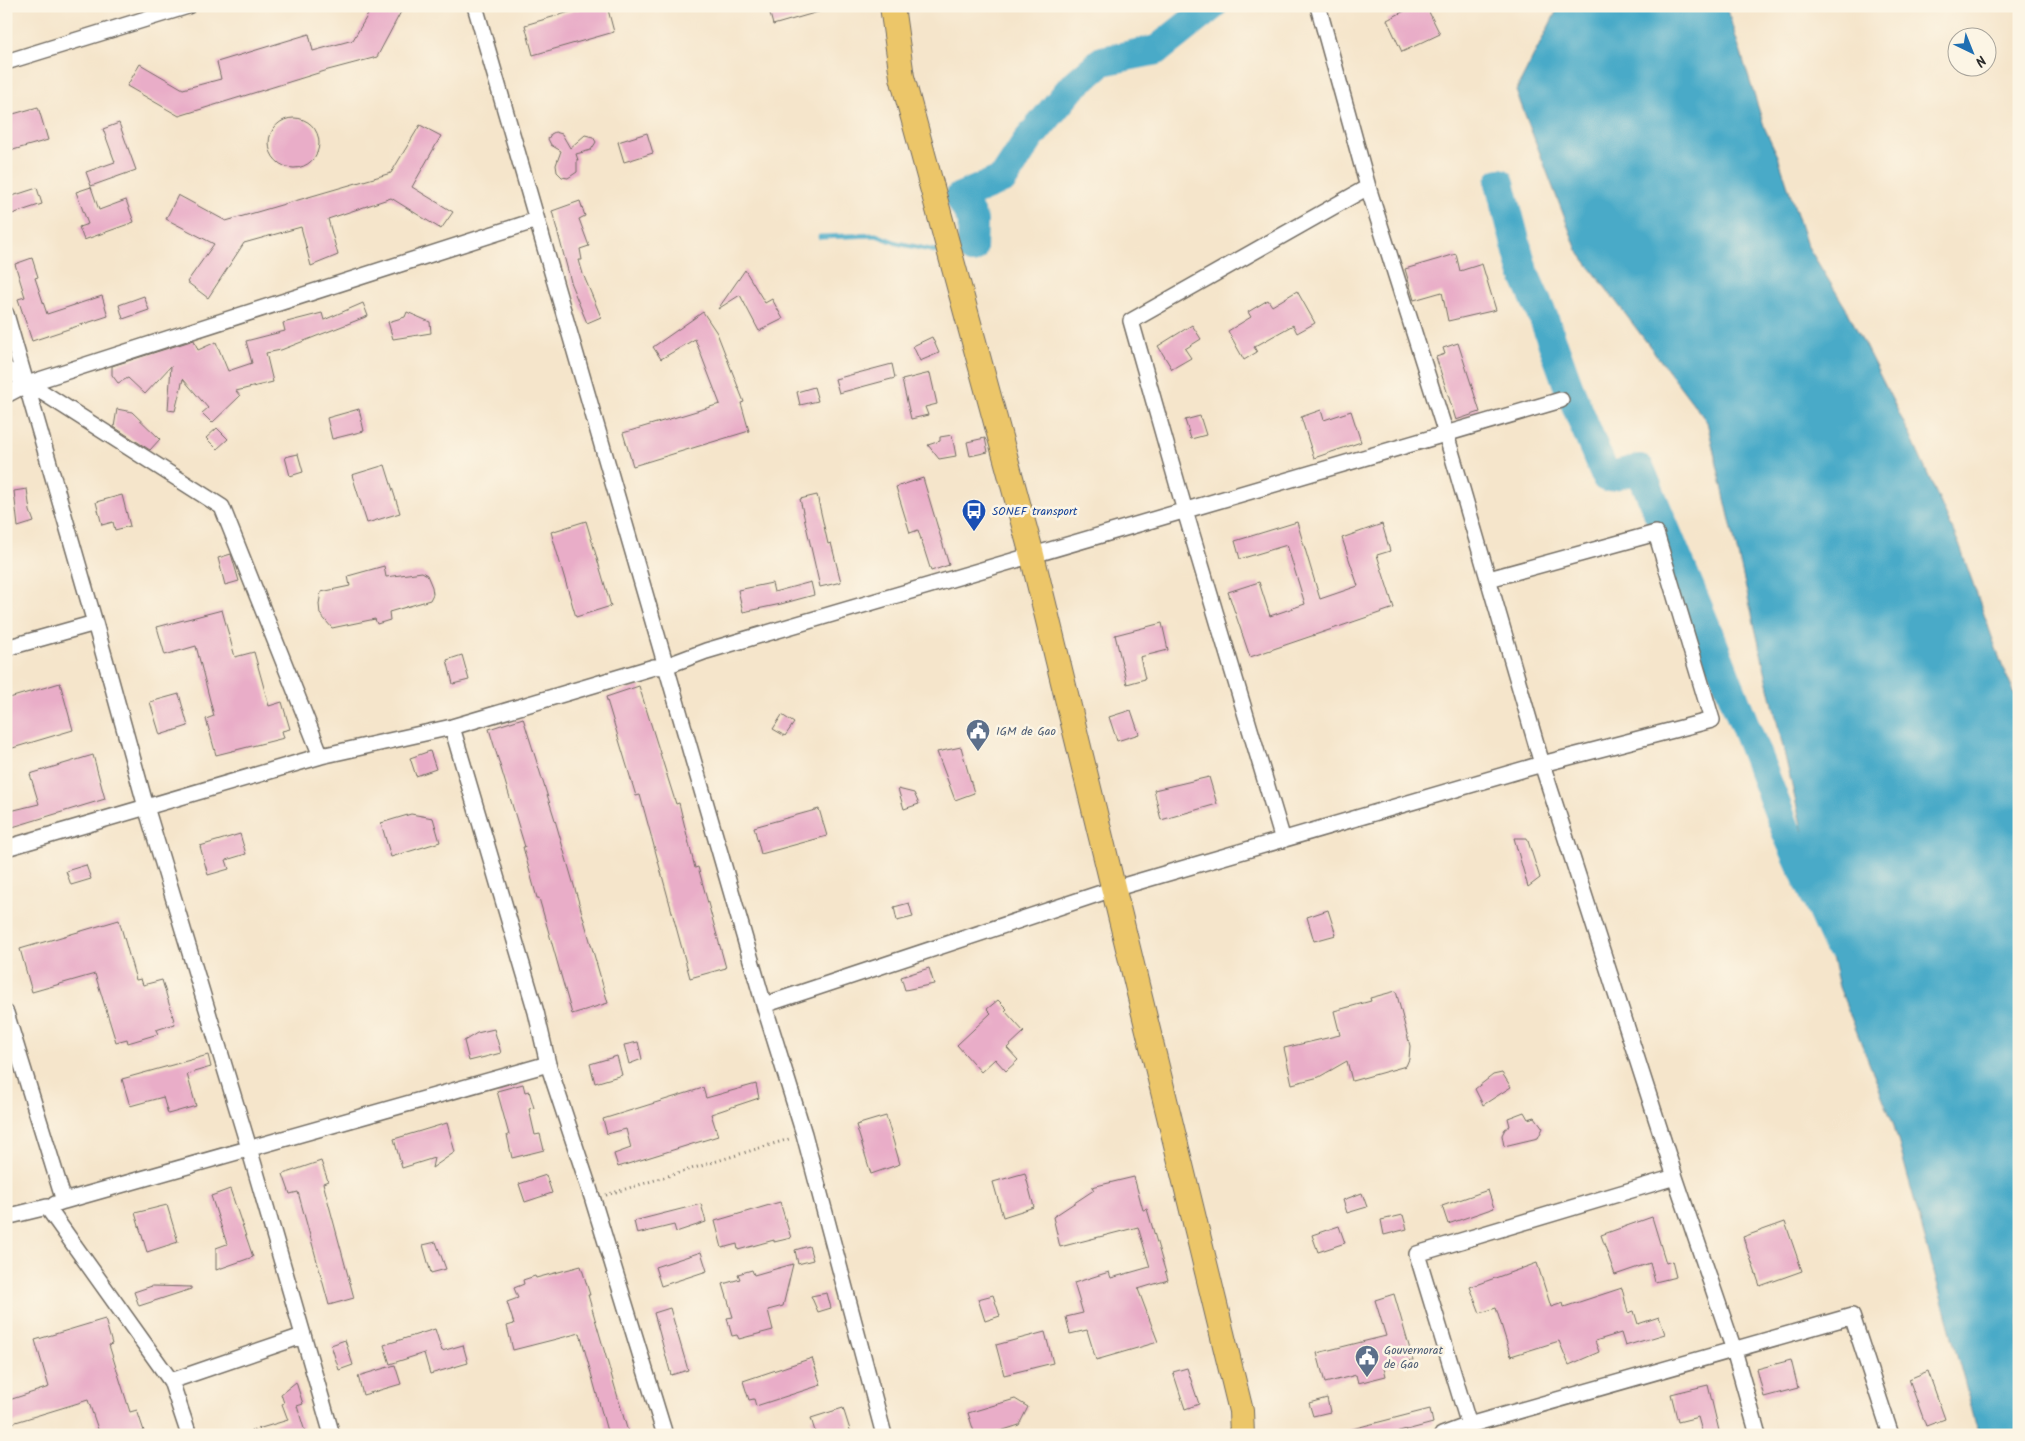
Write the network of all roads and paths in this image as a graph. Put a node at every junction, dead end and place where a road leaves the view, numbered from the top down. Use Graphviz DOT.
graph roads {
  1 [pos="188,6"];
  2 [pos="475,6"];
  3 [pos="892,6"];
  4 [pos="1318,6"];
  5 [pos="6,62"];
  6 [pos="1368,187"];
  7 [pos="537,220"];
  8 [pos="6,314"];
  9 [pos="6,369"];
  10 [pos="27,384"];
  11 [pos="6,395"];
  12 [pos="1561,400"];
  13 [pos="1446,434"];
  14 [pos="1185,510"];
  15 [pos="1032,555"];
  16 [pos="1489,579"];
  17 [pos="96,623"];
  18 [pos="6,648"];
  19 [pos="666,666"];
  20 [pos="452,727"];
  21 [pos="321,756"];
  22 [pos="1542,764"];
  23 [pos="146,807"];
  24 [pos="1283,840"];
  25 [pos="6,848"];
  26 [pos="1113,889"];
  27 [pos="764,1005"];
  28 [pos="6,1013"];
  29 [pos="548,1064"];
  30 [pos="804,1134"];
  31 [pos="250,1148"];
  32 [pos="1675,1177"];
  33 [pos="593,1200"];
  34 [pos="64,1201"];
  35 [pos="47,1207"];
  36 [pos="6,1217"];
  37 [pos="302,1336"];
  38 [pos="1734,1350"];
  39 [pos="171,1381"];
  40 [pos="1241,1411"];
  41 [pos="1471,1430"];
  42 [pos="189,1435"];
  43 [pos="332,1435"];
  44 [pos="665,1435"];
  45 [pos="884,1435"];
  46 [pos="1242,1435"];
  47 [pos="1253,1435"];
  48 [pos="1442,1435"];
  49 [pos="1758,1435"];
  50 [pos="1891,1435"];
  1 -- 5 [label="street"];
  2 -- 7 [label="street"];
  3 -- 15 [label="main road"];
  4 -- 6 [label="street"];
  6 -- 13 [label="street"];
  6 -- 14 [label="street"];
  7 -- 10 [label="street"];
  7 -- 19 [label="street"];
  8 -- 10 [label="street"];
  9 -- 10 [label="street"];
  10 -- 11 [label="street"];
  10 -- 17 [label="street"];
  10 -- 21 [label="street"];
  12 -- 13 [label="street"];
  13 -- 14 [label="street"];
  13 -- 16 [label="street"];
  14 -- 15 [label="street"];
  14 -- 24 [label="street"];
  15 -- 19 [label="street"];
  15 -- 26 [label="main road"];
  16 -- 22 [label="street"];
  16 -- 22 [label="street"];
  17 -- 18 [label="street"];
  17 -- 23 [label="street"];
  19 -- 20 [label="street"];
  19 -- 27 [label="street"];
  20 -- 21 [label="street"];
  20 -- 29 [label="street"];
  21 -- 23 [label="street"];
  22 -- 24 [label="street"];
  22 -- 32 [label="street"];
  23 -- 25 [label="street"];
  23 -- 31 [label="street"];
  24 -- 26 [label="street"];
  26 -- 27 [label="street"];
  26 -- 40 [label="main road"];
  27 -- 30 [label="street"];
  28 -- 34 [label="street"];
  29 -- 31 [label="street"];
  29 -- 33 [label="street"];
  30 -- 33 [label="path"];
  30 -- 45 [label="street"];
  31 -- 34 [label="street"];
  31 -- 37 [label="street"];
  32 -- 38 [label="street"];
  32 -- 41 [label="street"];
  33 -- 44 [label="street"];
  34 -- 35 [label="street"];
  35 -- 36 [label="street"];
  35 -- 39 [label="street"];
  37 -- 39 [label="street"];
  37 -- 43 [label="street"];
  38 -- 41 [label="street"];
  38 -- 49 [label="street"];
  38 -- 50 [label="street"];
  39 -- 42 [label="street"];
  40 -- 46 [label="main road"];
  40 -- 47 [label="main road"];
  41 -- 48 [label="street"];
}
